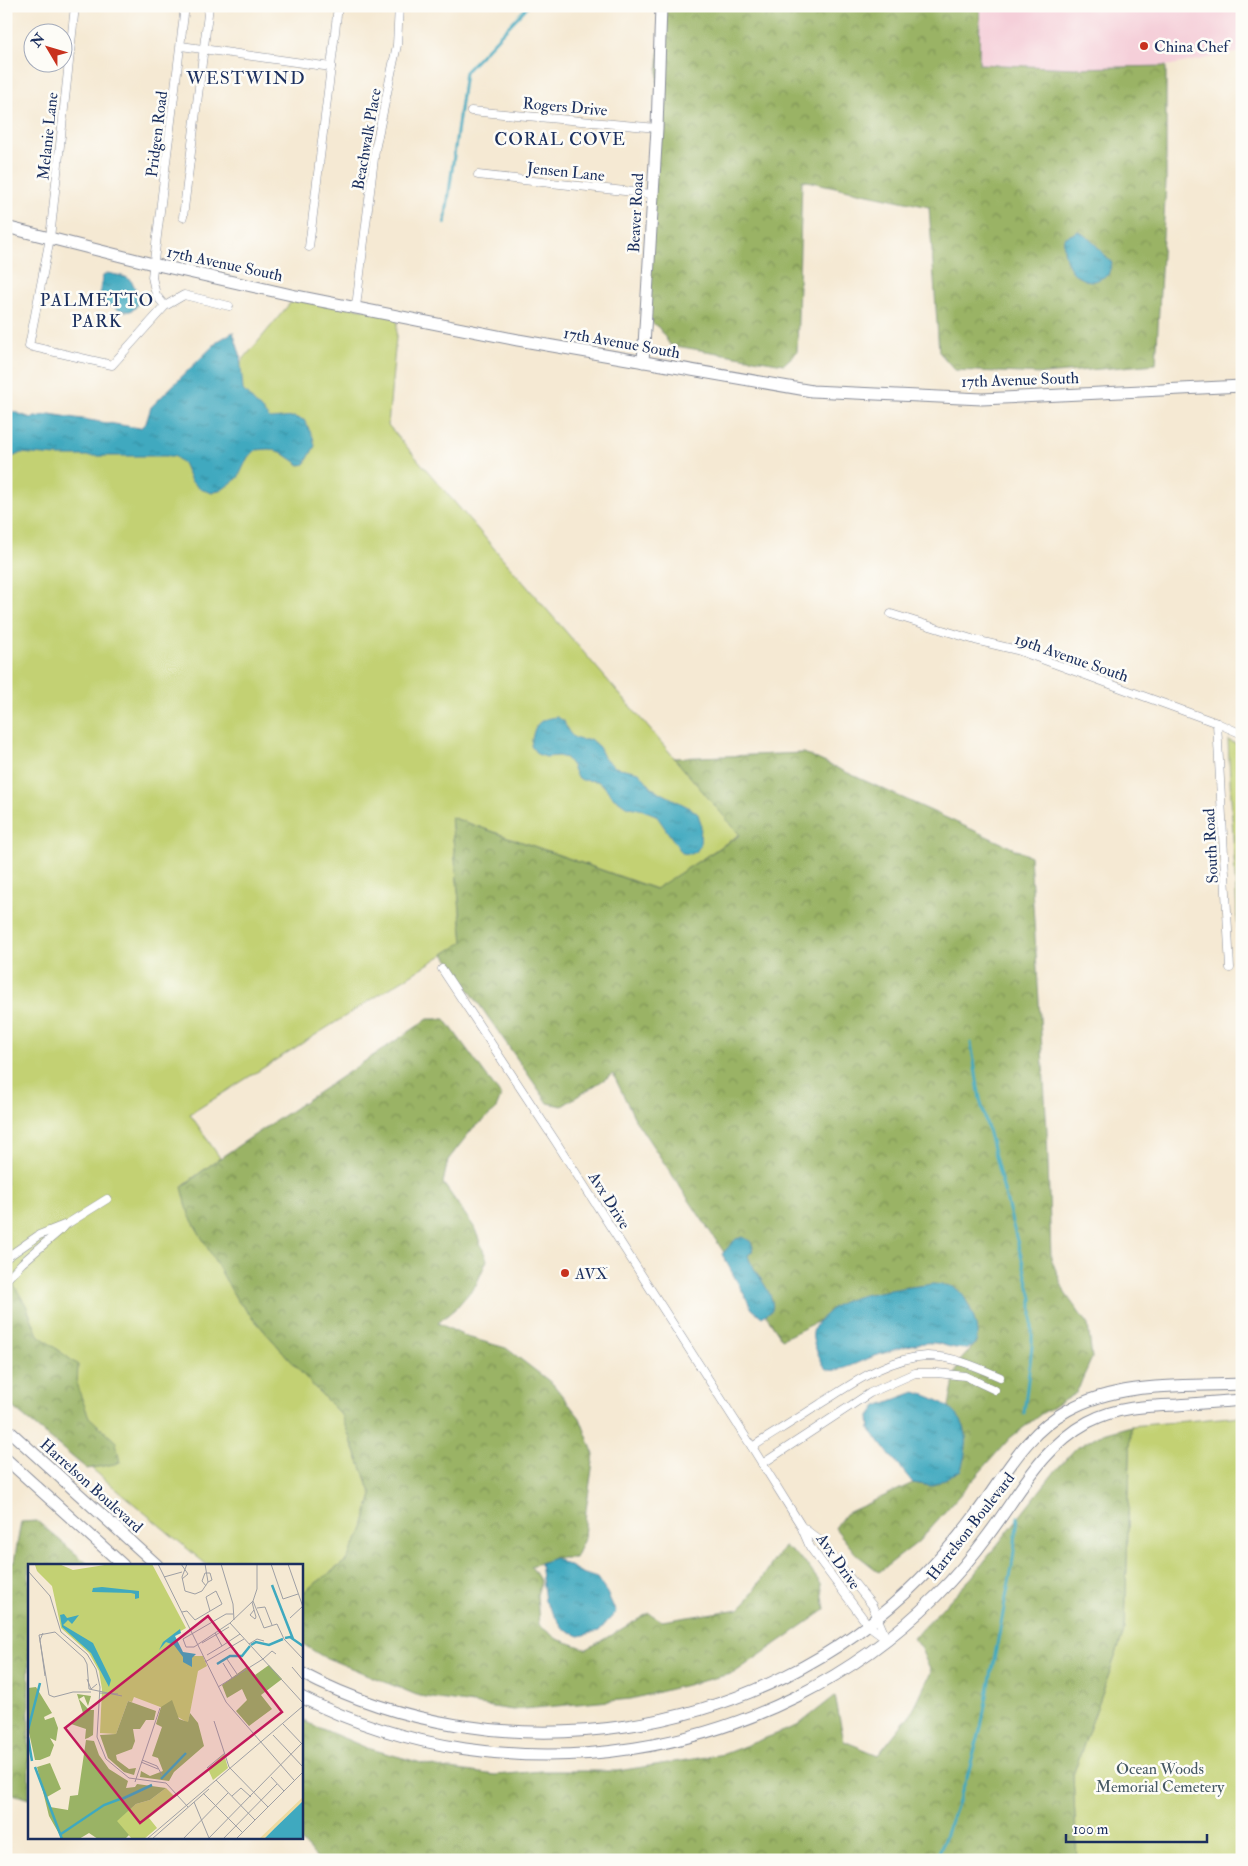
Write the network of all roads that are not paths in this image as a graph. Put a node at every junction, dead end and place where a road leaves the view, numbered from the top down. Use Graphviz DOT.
graph roads {
  1 [pos="75,6"];
  2 [pos="185,6"];
  3 [pos="209,6"];
  4 [pos="338,6"];
  5 [pos="399,6"];
  6 [pos="662,6"];
  7 [pos="181,46"];
  8 [pos="204,49"];
  9 [pos="331,67"];
  10 [pos="471,111"];
  11 [pos="657,128"];
  12 [pos="478,175"];
  13 [pos="652,194"];
  14 [pos="183,217"];
  15 [pos="6,227"];
  16 [pos="50,238"];
  17 [pos="309,247"];
  18 [pos="153,264"];
  19 [pos="165,306"];
  20 [pos="230,306"];
  21 [pos="356,307"];
  22 [pos="643,362"];
  23 [pos="1242,386"];
  24 [pos="891,614"];
  25 [pos="1217,723"];
  26 [pos="1242,734"];
  27 [pos="1230,968"];
  28 [pos="442,969"];
  29 [pos="107,1199"];
  30 [pos="67,1224"];
  31 [pos="6,1258"];
  32 [pos="6,1280"];
  33 [pos="1000,1377"];
  34 [pos="858,1380"];
  35 [pos="1242,1384"];
  36 [pos="996,1390"];
  37 [pos="867,1395"];
  38 [pos="1242,1400"];
  39 [pos="6,1428"];
  40 [pos="752,1447"];
  41 [pos="6,1459"];
  42 [pos="762,1464"];
  43 [pos="800,1524"];
  44 [pos="122,1564"];
  45 [pos="156,1564"];
  46 [pos="878,1616"];
  47 [pos="868,1625"];
  48 [pos="887,1639"];
  49 [pos="302,1673"];
  50 [pos="302,1697"];
  1 -- 16 [label="street, Melanie Lane"];
  2 -- 7 [label="street, Pridgen Road"];
  3 -- 8 [label="street"];
  4 -- 9 [label="street"];
  5 -- 21 [label="street, Beachwalk Place"];
  6 -- 11 [label="main road, Beaver Road"];
  7 -- 8 [label="street"];
  7 -- 18 [label="street, Pridgen Road"];
  8 -- 9 [label="street"];
  8 -- 14 [label="street"];
  9 -- 17 [label="street"];
  10 -- 11 [label="street, Rogers Drive"];
  11 -- 13 [label="main road, Beaver Road"];
  12 -- 13 [label="street, Jensen Lane"];
  13 -- 22 [label="main road, Beaver Road"];
  15 -- 16 [label="main road, 17th Avenue South"];
  16 -- 18 [label="main road, 17th Avenue South"];
  16 -- 19 [label="street, Melanie Lane"];
  18 -- 19 [label="street, Pridgen Road"];
  18 -- 21 [label="main road, 17th Avenue South"];
  19 -- 20 [label="street"];
  21 -- 22 [label="main road, 17th Avenue South"];
  22 -- 23 [label="main road, 17th Avenue South"];
  24 -- 25 [label="street, 19th Avenue South"];
  25 -- 26 [label="street, 19th Avenue South"];
  25 -- 27 [label="street, South Road"];
  28 -- 40 [label="street, Avx Drive"];
  29 -- 30 [label="street"];
  30 -- 31 [label="street"];
  30 -- 32 [label="street"];
  33 -- 34 [label="street"];
  34 -- 37 [label="street"];
  34 -- 40 [label="street"];
  35 -- 46 [label="main road, Harrelson Boulevard"];
  36 -- 37 [label="street"];
  37 -- 42 [label="street"];
  38 -- 48 [label="main road, Harrelson Boulevard"];
  39 -- 45 [label="main road, Harrelson Boulevard"];
  40 -- 42 [label="street, Avx Drive"];
  41 -- 44 [label="main road"];
  42 -- 43 [label="street, Avx Drive"];
  43 -- 46 [label="street"];
  43 -- 47 [label="street, Avx Drive"];
  46 -- 47 [label="main road, Harrelson Boulevard"];
  46 -- 48 [label="street"];
  47 -- 48 [label="street, Avx Drive"];
  47 -- 49 [label="main road, Harrelson Boulevard"];
  48 -- 50 [label="main road, Harrelson Boulevard"];
}
